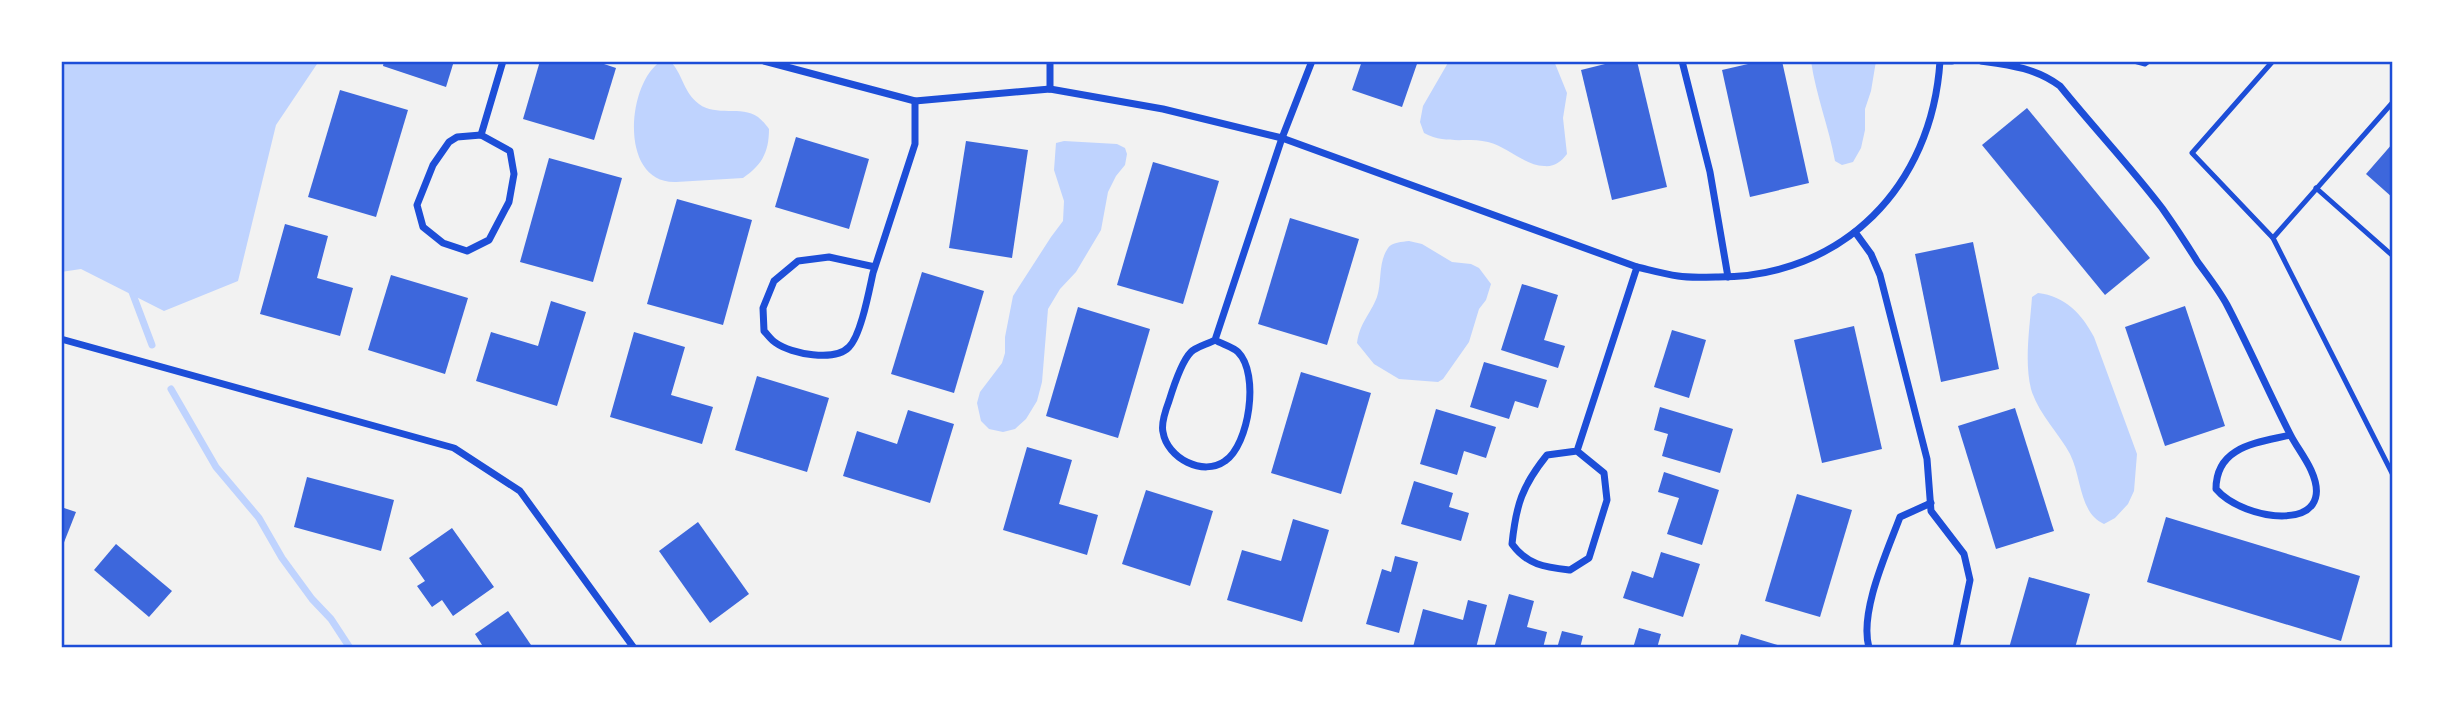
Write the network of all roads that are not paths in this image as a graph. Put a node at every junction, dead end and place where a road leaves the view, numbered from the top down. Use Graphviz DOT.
graph roads {
  1 [pos="503,61"];
  2 [pos="764,61"];
  3 [pos="1050,61"];
  4 [pos="1312,61"];
  5 [pos="1682,61"];
  6 [pos="1940,61"];
  7 [pos="1952,61"];
  8 [pos="1980,61"];
  9 [pos="2134,61"];
  10 [pos="2149,61"];
  11 [pos="2273,61"];
  12 [pos="1050,89"];
  13 [pos="915,101"];
  14 [pos="2393,102"];
  15 [pos="481,135"];
  16 [pos="1282,138"];
  17 [pos="2316,188"];
  18 [pos="1855,232"];
  19 [pos="2273,238"];
  20 [pos="2393,256"];
  21 [pos="875,267"];
  22 [pos="1637,267"];
  23 [pos="1728,277"];
  24 [pos="61,339"];
  25 [pos="1215,340"];
  26 [pos="2290,435"];
  27 [pos="1577,451"];
  28 [pos="2393,475"];
  29 [pos="1931,503"];
  30 [pos="634,648"];
  31 [pos="1869,648"];
  32 [pos="1956,648"];
  1 -- 15 [label="street"];
  2 -- 13 [label="street"];
  3 -- 12 [label="street"];
  4 -- 16 [label="street"];
  5 -- 23 [label="street"];
  6 -- 7 [label="street"];
  6 -- 18 [label="street"];
  8 -- 26 [label="street"];
  9 -- 10 [label="lane"];
  11 -- 19 [label="lane"];
  12 -- 13 [label="street"];
  12 -- 16 [label="street"];
  13 -- 21 [label="street"];
  14 -- 17 [label="lane"];
  15 -- 15 [label="street"];
  16 -- 22 [label="street"];
  16 -- 25 [label="street"];
  17 -- 19 [label="lane"];
  17 -- 20 [label="lane"];
  18 -- 23 [label="street"];
  18 -- 29 [label="street"];
  19 -- 28 [label="lane"];
  21 -- 21 [label="street"];
  22 -- 23 [label="street"];
  22 -- 27 [label="street"];
  24 -- 30 [label="street"];
  25 -- 25 [label="street"];
  26 -- 26 [label="street"];
  27 -- 27 [label="street"];
  29 -- 31 [label="street"];
  29 -- 32 [label="street"];
}
